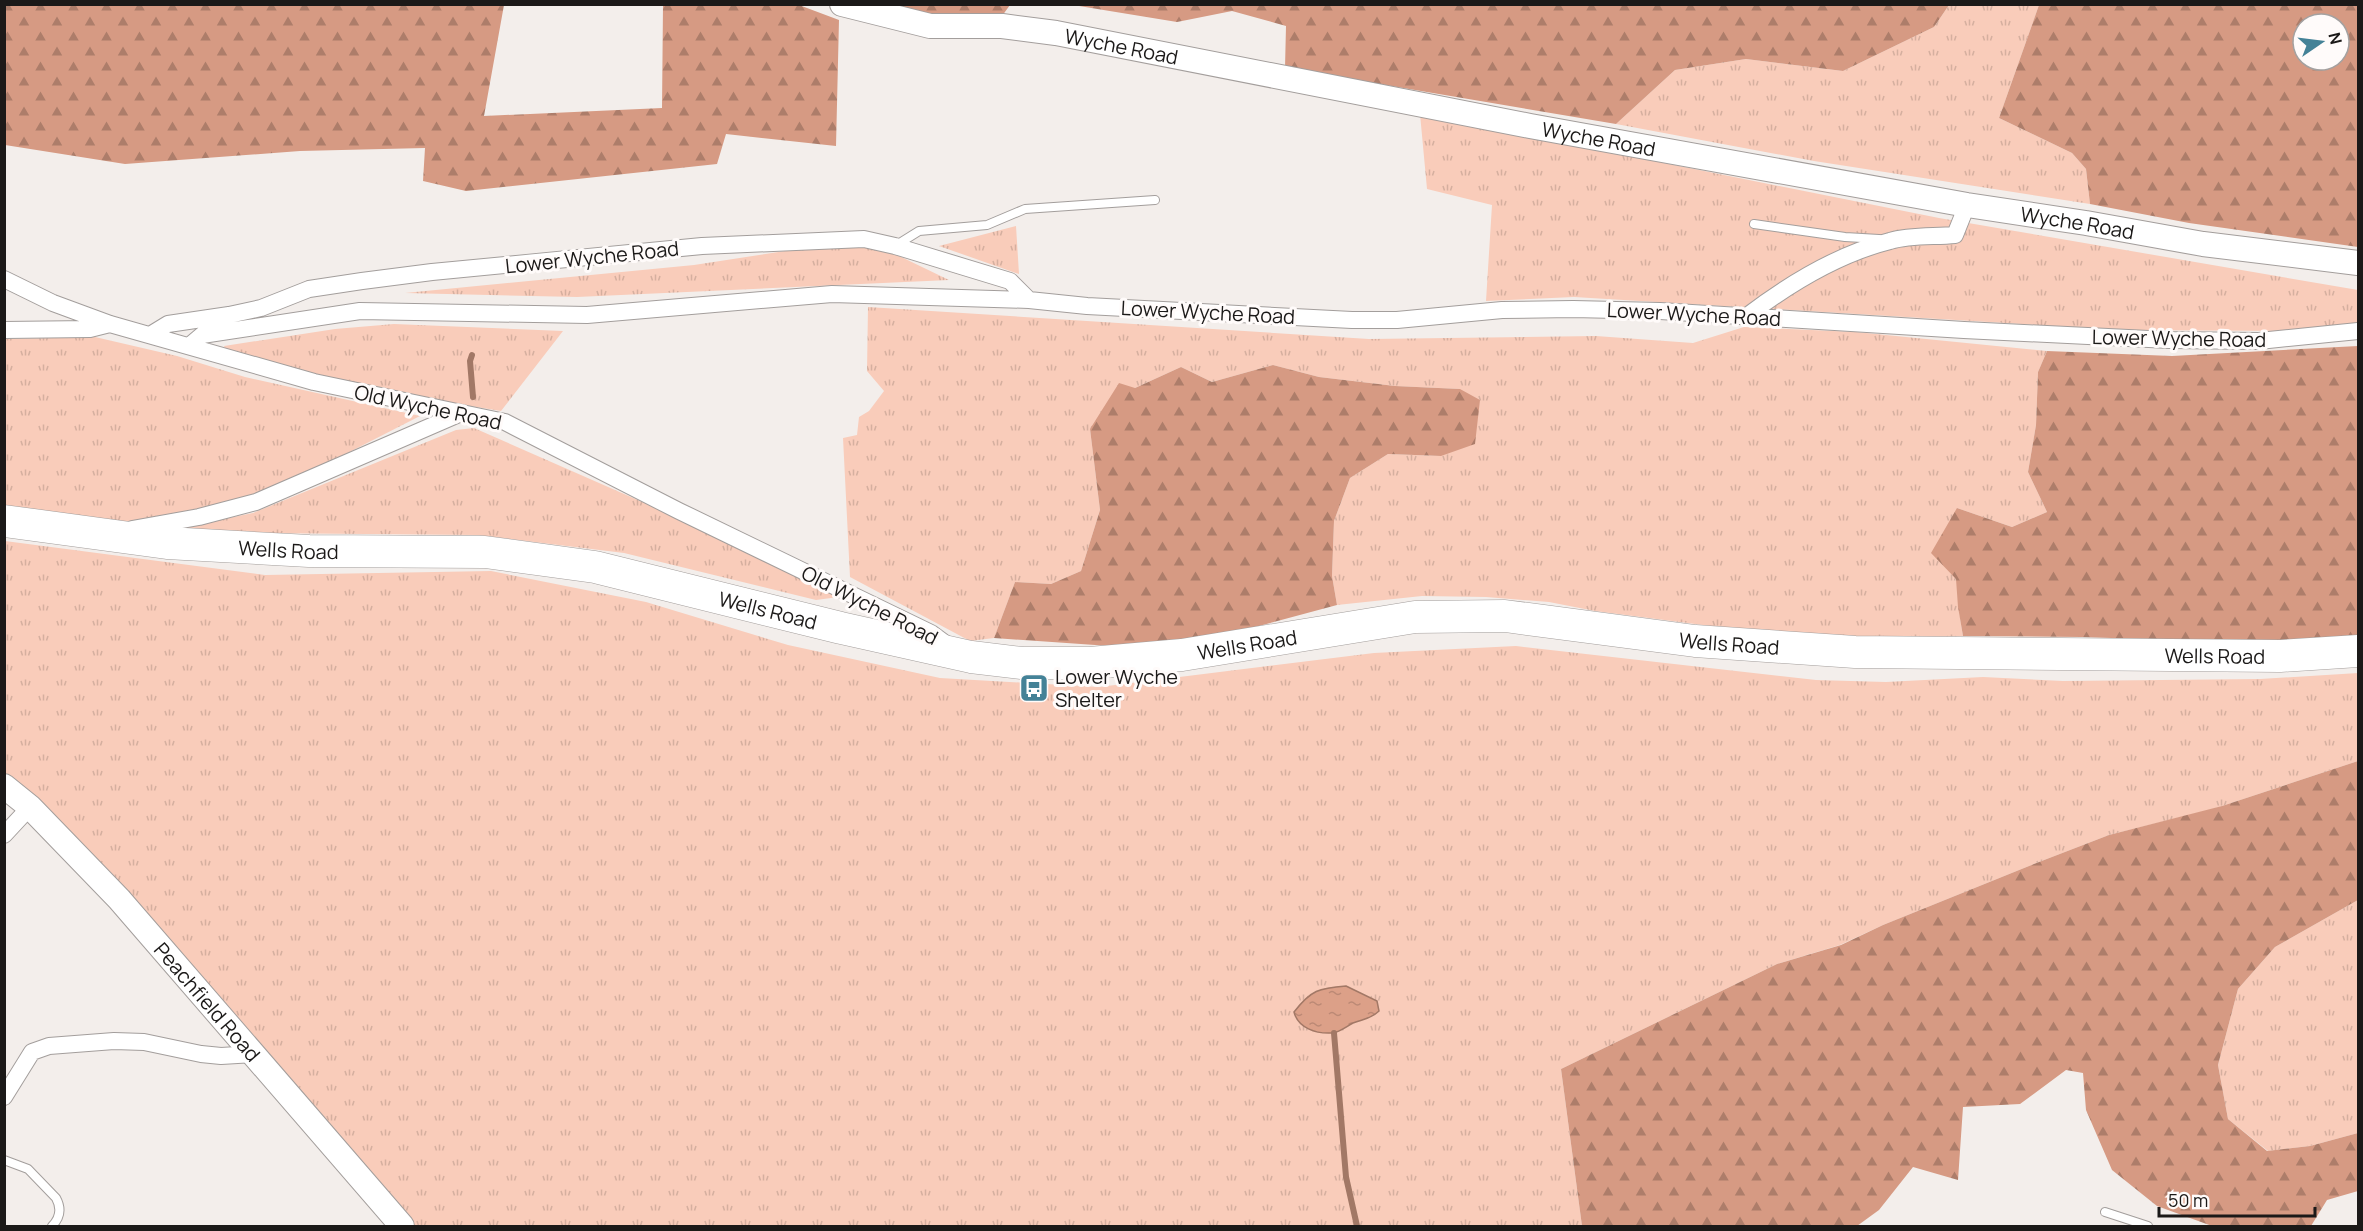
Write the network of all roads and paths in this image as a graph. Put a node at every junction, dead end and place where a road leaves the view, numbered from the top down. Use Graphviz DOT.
graph roads {
  1 [pos="842,4"];
  2 [pos="1155,200"];
  3 [pos="1967,205"];
  4 [pos="1755,224"];
  5 [pos="1891,240"];
  6 [pos="895,246"];
  7 [pos="2358,263"];
  8 [pos="4,279"];
  9 [pos="1029,300"];
  10 [pos="1747,316"];
  11 [pos="110,324"];
  12 [pos="4,330"];
  13 [pos="2358,331"];
  14 [pos="150,335"];
  15 [pos="189,346"];
  16 [pos="459,414"];
  17 [pos="4,521"];
  18 [pos="102,534"];
  19 [pos="2358,651"];
  20 [pos="959,653"];
  21 [pos="4,786"];
  22 [pos="30,807"];
  23 [pos="4,835"];
  24 [pos="254,1054"];
  25 [pos="4,1097"];
  26 [pos="4,1160"];
  27 [pos="2105,1212"];
  28 [pos="52,1227"];
  29 [pos="402,1227"];
  30 [pos="2148,1227"];
  1 -- 3 [label="main road, Wyche Road"];
  2 -- 6 [label="lane"];
  3 -- 5 [label="street"];
  3 -- 7 [label="main road, Wyche Road"];
  4 -- 5 [label="lane"];
  5 -- 10 [label="street"];
  6 -- 9 [label="street, Lower Wyche Road"];
  6 -- 14 [label="street, Lower Wyche Road"];
  8 -- 11 [label="street, Old Wyche Road"];
  9 -- 10 [label="street, Lower Wyche Road"];
  9 -- 15 [label="street, Lower Wyche Road"];
  10 -- 13 [label="street, Lower Wyche Road"];
  11 -- 12 [label="street"];
  11 -- 14 [label="street, Old Wyche Road"];
  14 -- 15 [label="street, Old Wyche Road"];
  15 -- 16 [label="street, Old Wyche Road"];
  16 -- 18 [label="street"];
  16 -- 20 [label="street, Old Wyche Road"];
  17 -- 18 [label="highway, Wells Road"];
  18 -- 20 [label="highway, Wells Road"];
  19 -- 20 [label="highway, Wells Road"];
  21 -- 22 [label="main road, Peachfield Road"];
  22 -- 23 [label="street"];
  22 -- 24 [label="main road, Peachfield Road"];
  24 -- 25 [label="street"];
  24 -- 29 [label="main road, Peachfield Road"];
  26 -- 28 [label="lane"];
  27 -- 30 [label="lane"];
}
